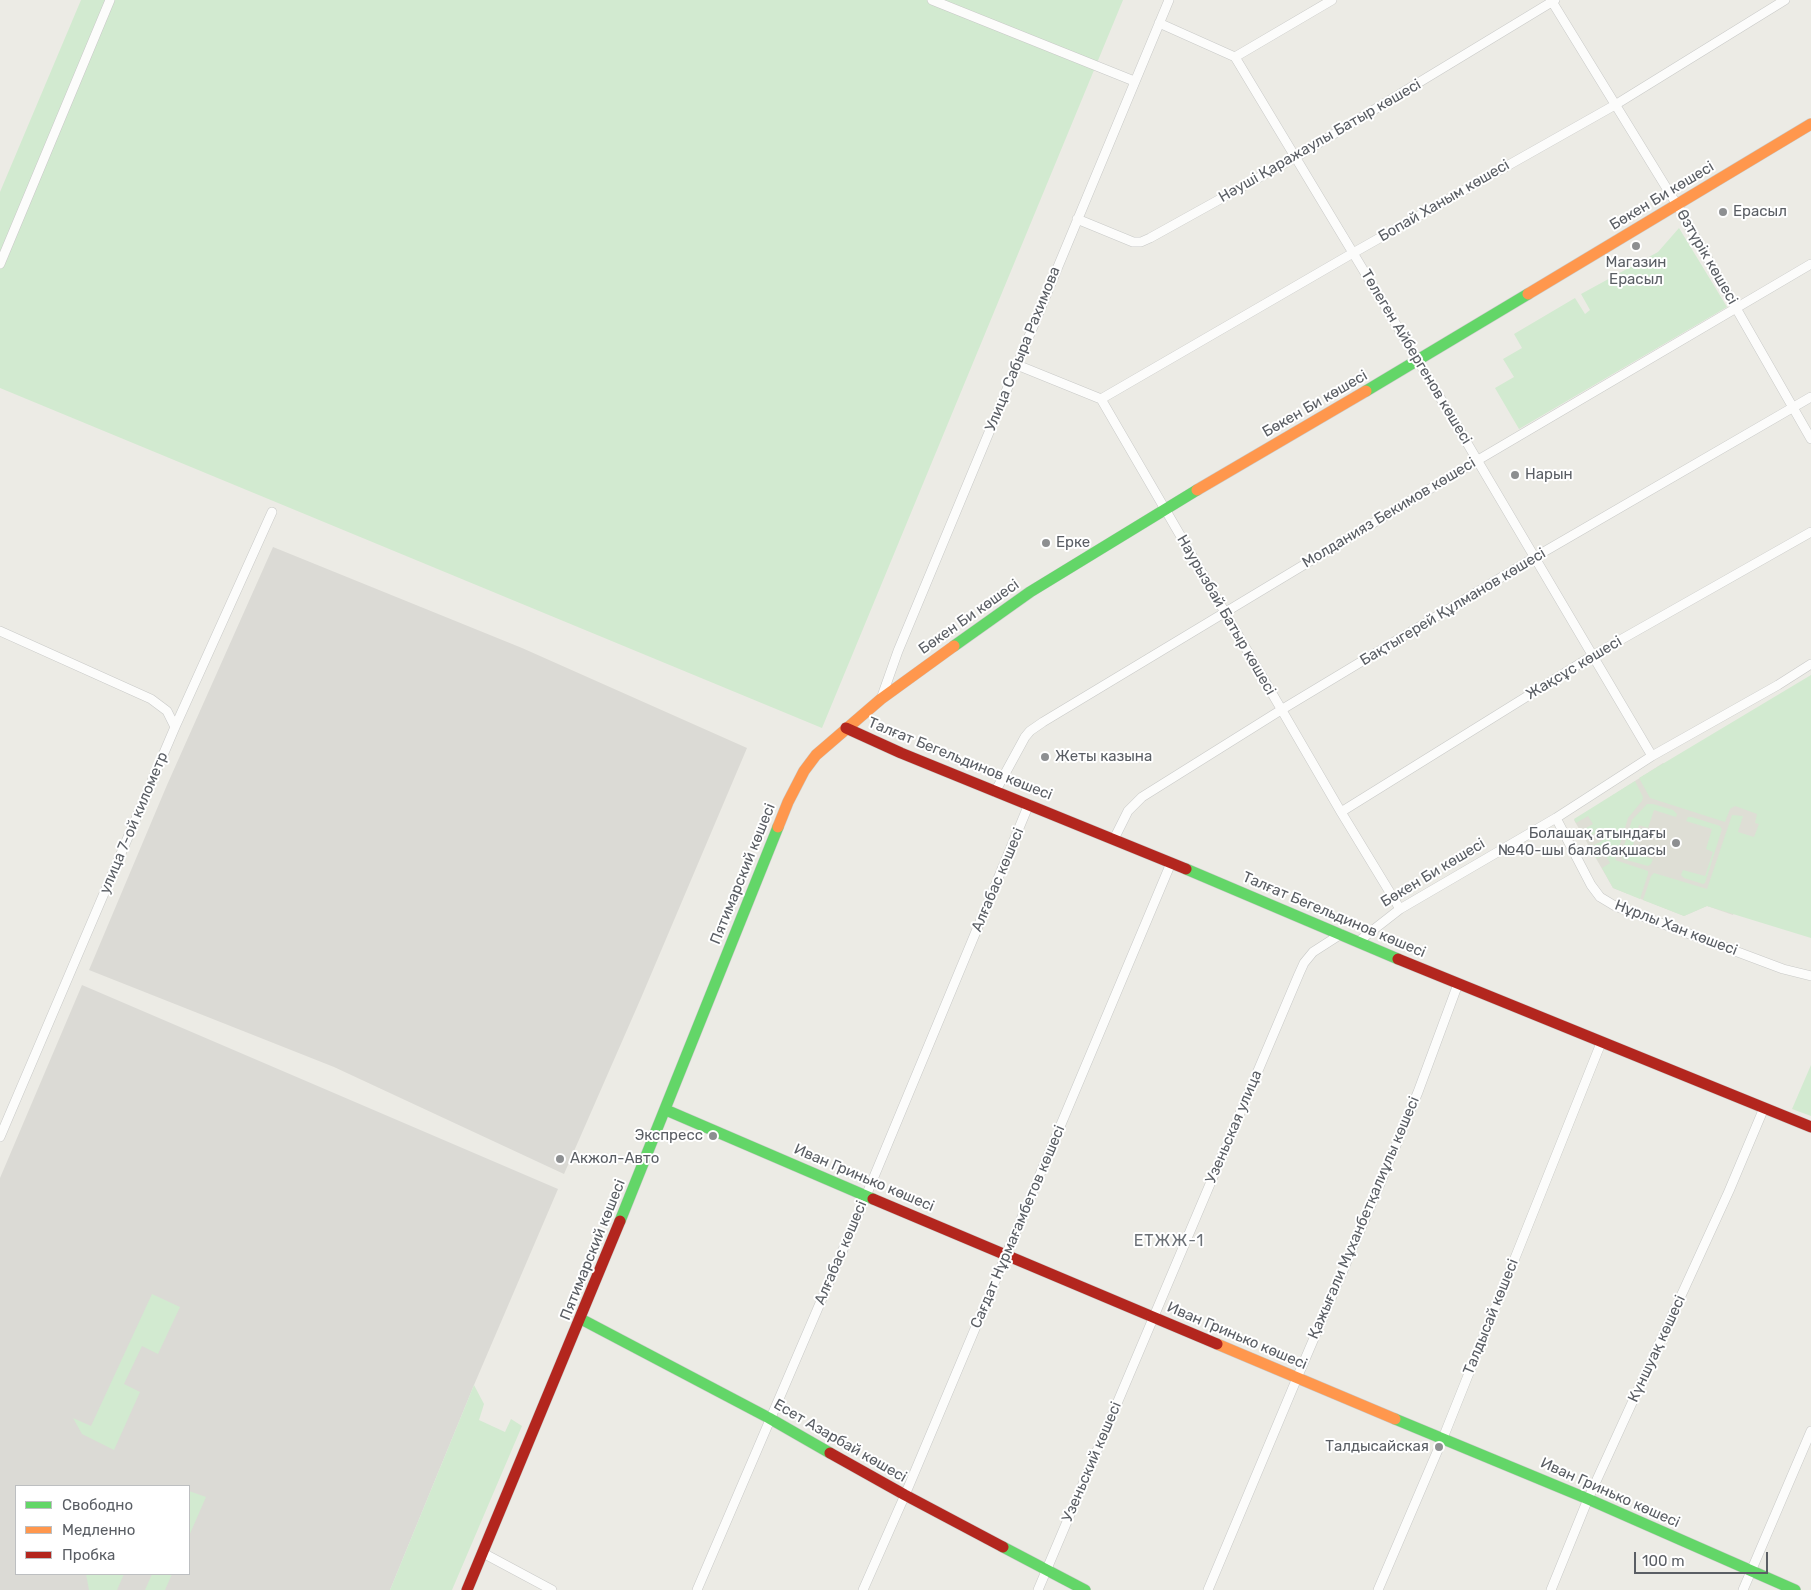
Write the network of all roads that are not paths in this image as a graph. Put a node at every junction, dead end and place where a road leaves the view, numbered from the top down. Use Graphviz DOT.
graph roads {
  1 [pos="110,0"];
  2 [pos="932,0"];
  3 [pos="1169,0"];
  4 [pos="1332,0"];
  5 [pos="1785,0"];
  6 [pos="1553,1"];
  7 [pos="1160,23"];
  8 [pos="1235,57"];
  9 [pos="1134,81"];
  10 [pos="1616,105"];
  11 [pos="1811,124"];
  12 [pos="1296,157"];
  13 [pos="1677,205"];
  14 [pos="1077,219"];
  15 [pos="1353,253"];
  16 [pos="0,264"];
  17 [pos="1811,264"];
  18 [pos="1736,309"];
  19 [pos="1418,361"];
  20 [pos="1017,365"];
  21 [pos="1811,396"];
  22 [pos="1101,400"];
  23 [pos="1793,407"];
  24 [pos="1811,439"];
  25 [pos="1478,460"];
  26 [pos="1164,510"];
  27 [pos="272,512"];
  28 [pos="1811,532"];
  29 [pos="1535,558"];
  30 [pos="1225,611"];
  31 [pos="0,631"];
  32 [pos="1592,656"];
  33 [pos="1811,664"];
  34 [pos="881,699"];
  35 [pos="1282,710"];
  36 [pos="175,727"];
  37 [pos="846,728"];
  38 [pos="1652,756"];
  39 [pos="995,792"];
  40 [pos="1029,804"];
  41 [pos="1341,812"];
  42 [pos="1556,818"];
  43 [pos="1114,839"];
  44 [pos="1171,863"];
  45 [pos="1400,909"];
  46 [pos="1340,934"];
  47 [pos="1359,941"];
  48 [pos="1811,976"];
  49 [pos="1458,984"];
  50 [pos="1601,1042"];
  51 [pos="1764,1108"];
  52 [pos="666,1110"];
  53 [pos="1811,1127"];
  54 [pos="0,1137"];
  55 [pos="866,1196"];
  56 [pos="1006,1256"];
  57 [pos="1152,1317"];
  58 [pos="581,1318"];
  59 [pos="1146,1334"];
  60 [pos="1297,1378"];
  61 [pos="769,1418"];
  62 [pos="1811,1431"];
  63 [pos="1443,1438"];
  64 [pos="905,1495"];
  65 [pos="1588,1499"];
  66 [pos="483,1553"];
  67 [pos="1047,1569"];
  68 [pos="1751,1571"];
  69 [pos="467,1590"];
  70 [pos="552,1590"];
  71 [pos="697,1590"];
  72 [pos="863,1590"];
  73 [pos="1038,1590"];
  74 [pos="1084,1590"];
  75 [pos="1208,1590"];
  76 [pos="1378,1590"];
  77 [pos="1551,1590"];
  78 [pos="1743,1590"];
  79 [pos="1795,1590"];
  1 -- 16 [label="street"];
  2 -- 9 [label="street"];
  3 -- 7 [label="street, Улица Сабыра Рахимова"];
  4 -- 8 [label="street"];
  5 -- 10 [label="street, Бопай Ханым көшесі"];
  6 -- 10 [label="street, Өзтүрік көшесі"];
  6 -- 12 [label="street, Нәуші Қаражаулы Батыр көшесі"];
  7 -- 8 [label="street"];
  7 -- 9 [label="street, Улица Сабыра Рахимова"];
  8 -- 12 [label="street, Төлеген Айбергенов көшесі"];
  9 -- 14 [label="street, Улица Сабыра Рахимова"];
  10 -- 13 [label="street, Өзтүрік көшесі"];
  10 -- 15 [label="street, Бопай Ханым көшесі"];
  11 -- 13 [label="street, Бөкен Би көшесі"];
  12 -- 14 [label="street, Нәуші Қаражаулы Батыр көшесі"];
  12 -- 15 [label="street, Төлеген Айбергенов көшесі"];
  13 -- 18 [label="street, Өзтүрік көшесі"];
  13 -- 19 [label="street, Бөкен Би көшесі"];
  14 -- 20 [label="street, Улица Сабыра Рахимова"];
  15 -- 19 [label="street, Төлеген Айбергенов көшесі"];
  15 -- 22 [label="street, Бопай Ханым көшесі"];
  17 -- 18 [label="street, Молданияз Бекимов көшесі"];
  18 -- 23 [label="street, Өзтүрік көшесі"];
  18 -- 25 [label="street, Молданияз Бекимов көшесі"];
  19 -- 25 [label="street, Төлеген Айбергенов көшесі"];
  19 -- 26 [label="street, Бөкен Би көшесі"];
  20 -- 22 [label="street"];
  20 -- 34 [label="street, Улица Сабыра Рахимова"];
  21 -- 23 [label="street, Бақтыгерей Құлманов көшесі"];
  22 -- 26 [label="street, Наурызбай Батыр көшесі"];
  23 -- 24 [label="street, Өзтүрік көшесі"];
  23 -- 29 [label="street, Бақтыгерей Құлманов көшесі"];
  25 -- 29 [label="street, Төлеген Айбергенов көшесі"];
  25 -- 30 [label="street, Молданияз Бекимов көшесі"];
  26 -- 30 [label="street, Наурызбай Батыр көшесі"];
  26 -- 34 [label="street, Бөкен Би көшесі"];
  27 -- 36 [label="street, улица 7-ой километр"];
  28 -- 32 [label="street, Жақсұс көшесі"];
  29 -- 32 [label="street, Төлеген Айбергенов көшесі"];
  29 -- 35 [label="street, Бақтыгерей Құлманов көшесі"];
  30 -- 35 [label="street, Наурызбай Батыр көшесі"];
  30 -- 39 [label="street, Молданияз Бекимов көшесі"];
  31 -- 36 [label="street"];
  32 -- 38 [label="street, Төлеген Айбергенов көшесі"];
  32 -- 41 [label="street, Жақсұс көшесі"];
  33 -- 38 [label="street, Бөкен Би көшесі"];
  34 -- 37 [label="street, Бөкен Би көшесі"];
  35 -- 41 [label="street, Наурызбай Батыр көшесі"];
  35 -- 43 [label="street, Бақтыгерей Құлманов көшесі"];
  36 -- 54 [label="street, улица 7-ой километр"];
  37 -- 39 [label="street, Талғат Бегельдинов көшесі"];
  37 -- 52 [label="street, Пятимарский көшесі"];
  38 -- 42 [label="street, Бөкен Би көшесі"];
  39 -- 40 [label="street, Талғат Бегельдинов көшесі"];
  40 -- 43 [label="street, Талғат Бегельдинов көшесі"];
  40 -- 55 [label="street, Алғабас көшесі"];
  41 -- 45 [label="street, Наурызбай Батыр көшесі"];
  42 -- 45 [label="street, Бөкен Би көшесі"];
  42 -- 48 [label="street, Нұрлы Хан көшесі"];
  43 -- 44 [label="street, Талғат Бегельдинов көшесі"];
  44 -- 46 [label="street, Талғат Бегельдинов көшесі"];
  44 -- 56 [label="street, Сағдат Нұрмағамбетов көшесі"];
  45 -- 47 [label="street, Бөкен Би көшесі"];
  46 -- 47 [label="street, Талғат Бегельдинов көшесі"];
  46 -- 57 [label="street, Узеньская улица"];
  47 -- 49 [label="street, Талғат Бегельдинов көшесі"];
  49 -- 50 [label="street, Талғат Бегельдинов көшесі"];
  49 -- 60 [label="street, Қажығали Мұханбетқалиұлы көшесі"];
  50 -- 51 [label="street, Талғат Бегельдинов көшесі"];
  50 -- 63 [label="street, Талдысай көшесі"];
  51 -- 53 [label="street, Талғат Бегельдинов көшесі"];
  51 -- 65 [label="street, Күншуақ көшесі"];
  52 -- 55 [label="street, Иван Гринько көшесі"];
  52 -- 58 [label="street, Пятимарский көшесі"];
  55 -- 56 [label="street, Иван Гринько көшесі"];
  55 -- 61 [label="street, Алғабас көшесі"];
  56 -- 57 [label="street, Иван Гринько көшесі"];
  56 -- 64 [label="street, Сағдат Нұрмағамбетов көшесі"];
  57 -- 59 [label="street, Узеньская улица"];
  57 -- 60 [label="street, Иван Гринько көшесі"];
  58 -- 61 [label="street, Есет Азарбай көшесі"];
  58 -- 66 [label="street, Пятимарский көшесі"];
  59 -- 67 [label="street, Узеньский көшесі"];
  60 -- 63 [label="street, Иван Гринько көшесі"];
  60 -- 75 [label="street, Қажығали Мұханбетқалиұлы көшесі"];
  61 -- 64 [label="street, Есет Азарбай көшесі"];
  61 -- 71 [label="street, Алғабас көшесі"];
  62 -- 68 [label="street"];
  63 -- 65 [label="street, Иван Гринько көшесі"];
  63 -- 76 [label="street, Талдысай көшесі"];
  64 -- 67 [label="street, Есет Азарбай көшесі"];
  64 -- 72 [label="street, Сағдат Нұрмағамбетов көшесі"];
  65 -- 68 [label="street, Иван Гринько көшесі"];
  65 -- 77 [label="street, Күншуақ көшесі"];
  66 -- 69 [label="street, Пятимарский көшесі"];
  66 -- 70 [label="street"];
  67 -- 73 [label="street, Узеньский көшесі"];
  67 -- 74 [label="street, Есет Азарбай көшесі"];
  68 -- 78 [label="street"];
  68 -- 79 [label="street, Иван Гринько көшесі"];
}
